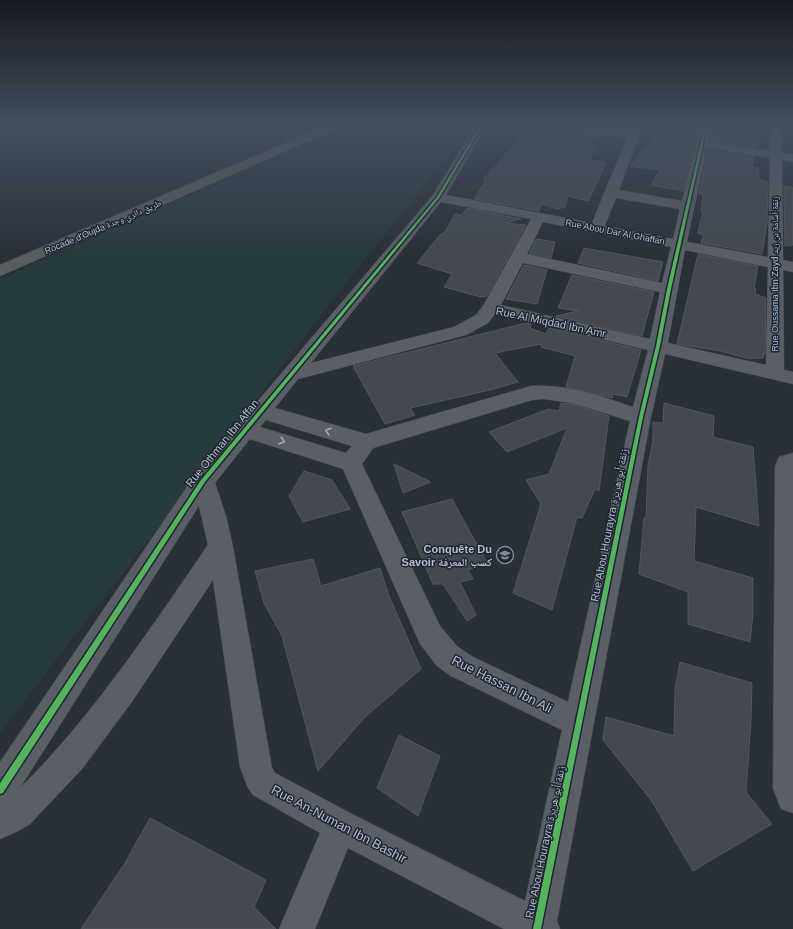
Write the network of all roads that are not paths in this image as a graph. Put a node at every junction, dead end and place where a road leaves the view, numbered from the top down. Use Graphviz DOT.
graph roads {
  1 [pos="210,168"];
  2 [pos="237,168"];
  3 [pos="456,168"];
  4 [pos="620,168"];
  5 [pos="696,168"];
  6 [pos="776,168"];
  7 [pos="611,193"];
  8 [pos="438,197"];
  9 [pos="688,206"];
  10 [pos="539,217"];
  11 [pos="597,229"];
  12 [pos="679,245"];
  13 [pos="0,257"];
  14 [pos="518,258"];
  15 [pos="775,264"];
  16 [pos="793,267"];
  17 [pos="0,271"];
  18 [pos="669,289"];
  19 [pos="491,308"];
  20 [pos="658,346"];
  21 [pos="293,374"];
  22 [pos="775,374"];
  23 [pos="793,378"];
  24 [pos="261,411"];
  25 [pos="640,417"];
  26 [pos="245,430"];
  27 [pos="366,442"];
  28 [pos="351,463"];
  29 [pos="789,463"];
  30 [pos="202,481"];
  31 [pos="221,547"];
  32 [pos="580,722"];
  33 [pos="0,790"];
  34 [pos="793,797"];
  35 [pos="0,822"];
  36 [pos="340,826"];
  37 [pos="539,928"];
  38 [pos="297,929"];
  1 -- 13 [label="highway, Rocade d'Oujda طريق دائري وجدة"];
  2 -- 17 [label="highway, Rocade d'Oujda طريق دائري وجدة"];
  3 -- 8 [label="street, Rue Othman Ibn Affan"];
  4 -- 7 [label="street"];
  5 -- 9 [label="street, Rue Abou Hourayra زنقة أبو هريرة"];
  6 -- 15 [label="street, Rue Oussama Ibn Zayd زنقة أسامة بن زيد"];
  7 -- 9 [label="street"];
  7 -- 11 [label="street"];
  8 -- 10 [label="street, Rue Abou Dar Al Ghaffari"];
  8 -- 21 [label="street, Rue Othman Ibn Affan"];
  9 -- 12 [label="street, Rue Abou Hourayra زنقة أبو هريرة"];
  10 -- 11 [label="street, Rue Abou Dar Al Ghaffari"];
  10 -- 14 [label="street"];
  11 -- 12 [label="street, Rue Abou Dar Al Ghaffari"];
  12 -- 15 [label="street, Rue Abou Dar Al Ghaffari"];
  12 -- 18 [label="street, Rue Abou Hourayra زنقة أبو هريرة"];
  14 -- 18 [label="street"];
  14 -- 19 [label="street"];
  15 -- 16 [label="street, Rue Abou Dar Al Ghaffari"];
  15 -- 22 [label="street, Rue Oussama Ibn Zayd زنقة أسامة بن زيد"];
  18 -- 20 [label="street, Rue Abou Hourayra زنقة أبو هريرة"];
  19 -- 20 [label="street, Rue Al Miqdad Ibn Amr"];
  19 -- 21 [label="street, Rue Al Miqdad Ibn Amr"];
  20 -- 22 [label="street, Rue Al Miqdad Ibn Amr"];
  20 -- 25 [label="street, Rue Abou Hourayra زنقة أبو هريرة"];
  21 -- 24 [label="street, Rue Othman Ibn Affan"];
  22 -- 23 [label="street, Rue Al Miqdad Ibn Amr"];
  24 -- 26 [label="street, Rue Othman Ibn Affan"];
  27 -- 24 [label="street, one-way"];
  25 -- 27 [label="street"];
  25 -- 32 [label="street, Rue Abou Hourayra زنقة أبو هريرة"];
  26 -- 28 [label="street, one-way"];
  26 -- 30 [label="street, Rue Othman Ibn Affan"];
  27 -- 28 [label="street"];
  28 -- 32 [label="street, Rue Hassan Ibn Ali"];
  29 -- 34 [label="street"];
  30 -- 31 [label="street, Rue An-Numan Ibn Bashir"];
  30 -- 33 [label="street, Rue Othman Ibn Affan"];
  31 -- 35 [label="street"];
  31 -- 36 [label="street, Rue An-Numan Ibn Bashir"];
  32 -- 37 [label="street, Rue Abou Hourayra زنقة أبو هريرة"];
  36 -- 37 [label="street, Rue An-Numan Ibn Bashir"];
  36 -- 38 [label="street"];
}
